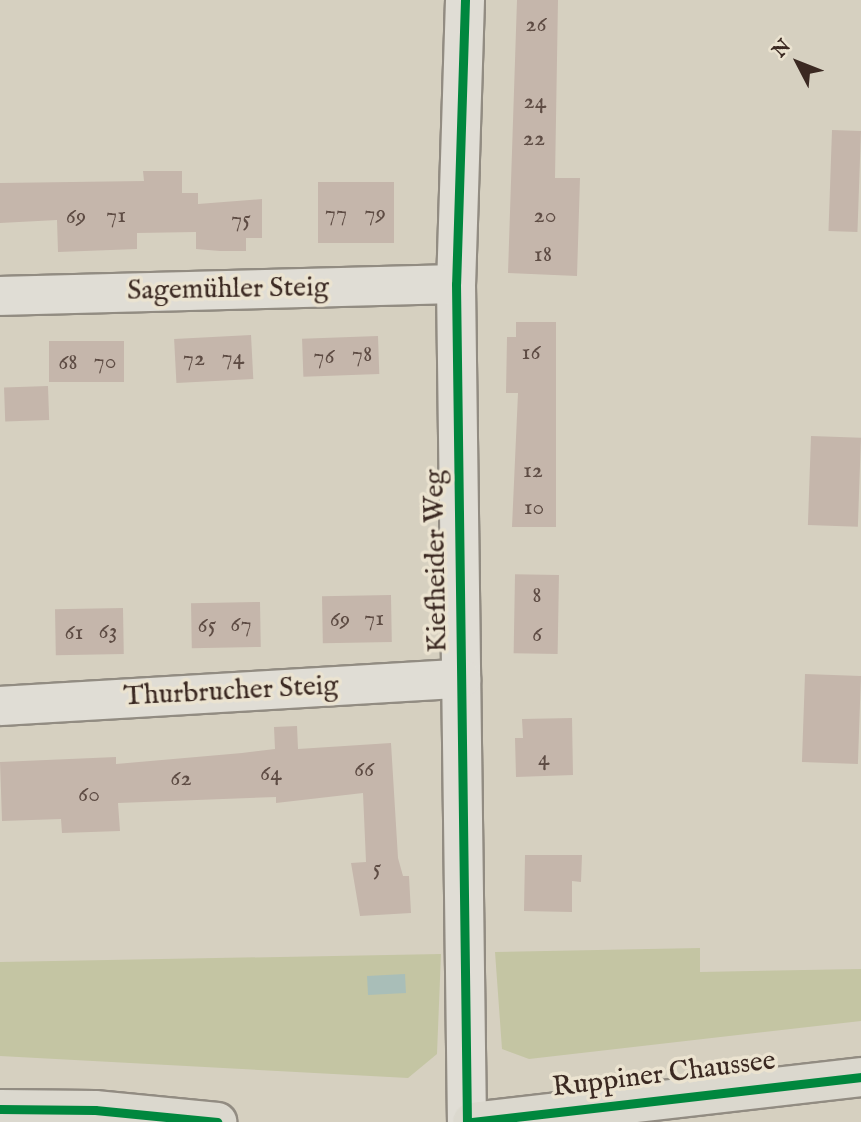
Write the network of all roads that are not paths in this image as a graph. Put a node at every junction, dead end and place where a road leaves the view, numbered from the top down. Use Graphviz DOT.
graph roads {
  1 [pos="465,0"];
  2 [pos="456,284"];
  3 [pos="0,296"];
  4 [pos="461,679"];
  5 [pos="0,706"];
  6 [pos="861,1077"];
  7 [pos="0,1109"];
  8 [pos="217,1122"];
  9 [pos="467,1122"];
  10 [pos="472,1122"];
  1 -- 2 [label="street, Kiefheider Weg"];
  2 -- 3 [label="street, Sagemühler Steig"];
  2 -- 4 [label="street, Kiefheider Weg"];
  4 -- 5 [label="street, Thurbrucher Steig"];
  4 -- 9 [label="street, Kiefheider Weg"];
  6 -- 10 [label="main road, Ruppiner Chaussee"];
  7 -- 8 [label="main road"];
}
